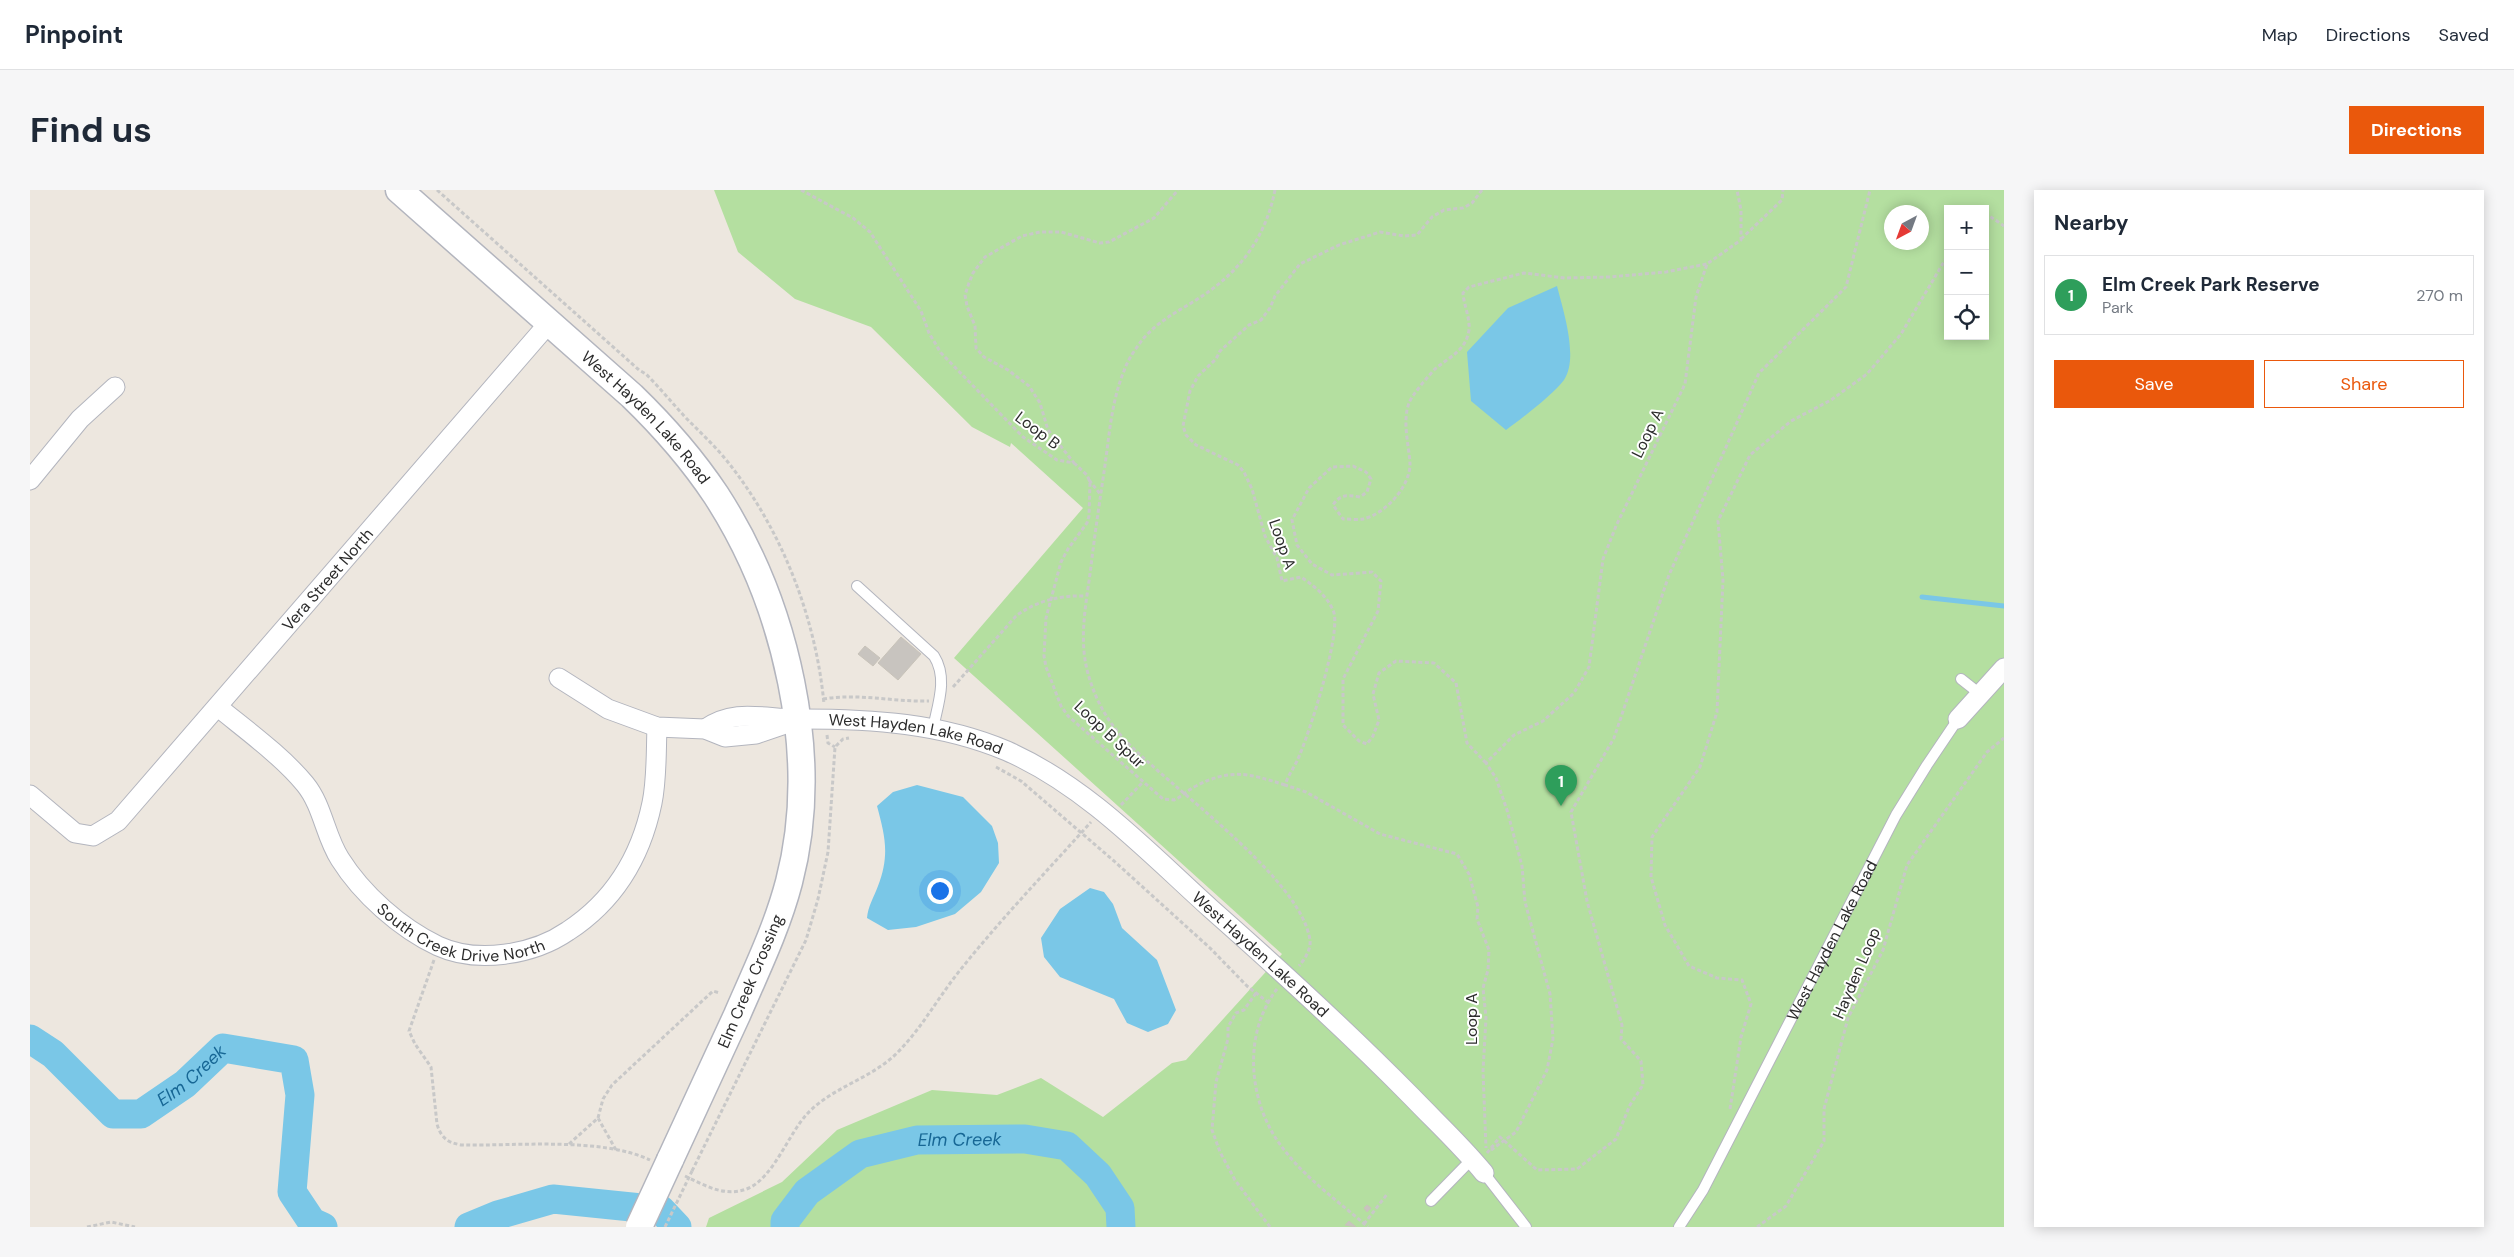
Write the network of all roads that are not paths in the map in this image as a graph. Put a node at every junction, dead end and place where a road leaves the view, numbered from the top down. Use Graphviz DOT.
graph roads {
  1 [pos="399,190"];
  2 [pos="548,323"];
  3 [pos="114,388"];
  4 [pos="30,480"];
  5 [pos="856,586"];
  6 [pos="2004,668"];
  7 [pos="559,678"];
  8 [pos="1961,678"];
  9 [pos="1980,694"];
  10 [pos="218,706"];
  11 [pos="1958,719"];
  12 [pos="797,720"];
  13 [pos="657,728"];
  14 [pos="933,728"];
  15 [pos="30,795"];
  16 [pos="1481,1162"];
  17 [pos="1431,1201"];
  18 [pos="639,1227"];
  19 [pos="1526,1227"];
  20 [pos="1678,1227"];
  1 -- 2 [label="main road, West Hayden Lake Road"];
  2 -- 10 [label="street, Vera Street North"];
  2 -- 12 [label="main road, West Hayden Lake Road"];
  3 -- 4 [label="street"];
  5 -- 14 [label="lane"];
  6 -- 9 [label="street, West Hayden Lake Road"];
  7 -- 13 [label="street"];
  8 -- 9 [label="lane"];
  9 -- 11 [label="street, West Hayden Lake Road"];
  10 -- 13 [label="street, South Creek Drive North"];
  10 -- 15 [label="street, Vera Street North"];
  11 -- 20 [label="lane, West Hayden Lake Road"];
  12 -- 13 [label="street"];
  12 -- 14 [label="street, West Hayden Lake Road"];
  12 -- 18 [label="main road, Elm Creek Crossing, bridge"];
  14 -- 16 [label="street, West Hayden Lake Road"];
  16 -- 17 [label="lane"];
  16 -- 19 [label="lane, West Hayden Lake Road"];
}
